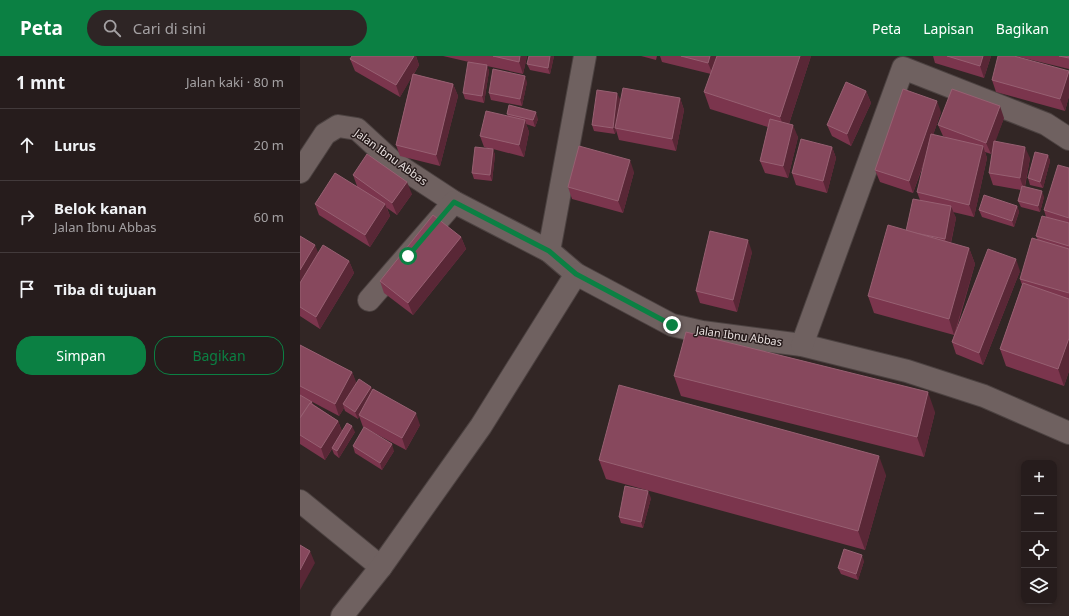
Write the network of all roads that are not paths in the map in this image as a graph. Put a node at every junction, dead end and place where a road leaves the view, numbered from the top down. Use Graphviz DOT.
graph roads {
  1 [pos="585,56"];
  2 [pos="1069,139"];
  3 [pos="300,172"];
  4 [pos="454,202"];
  5 [pos="549,251"];
  6 [pos="576,274"];
  7 [pos="369,300"];
  8 [pos="802,345"];
  9 [pos="1069,433"];
  10 [pos="300,500"];
  11 [pos="381,567"];
  12 [pos="342,616"];
  1 -- 5 [label="street"];
  2 -- 8 [label="street"];
  3 -- 4 [label="street, Jalan Ibnu Abbas"];
  4 -- 5 [label="street, Jalan Ibnu Abbas"];
  4 -- 7 [label="street"];
  5 -- 6 [label="street, Jalan Ibnu Abbas"];
  6 -- 8 [label="street, Jalan Ibnu Abbas"];
  6 -- 11 [label="street"];
  8 -- 9 [label="street, Jalan Ibnu Abbas"];
  10 -- 11 [label="street"];
  11 -- 12 [label="street"];
}
